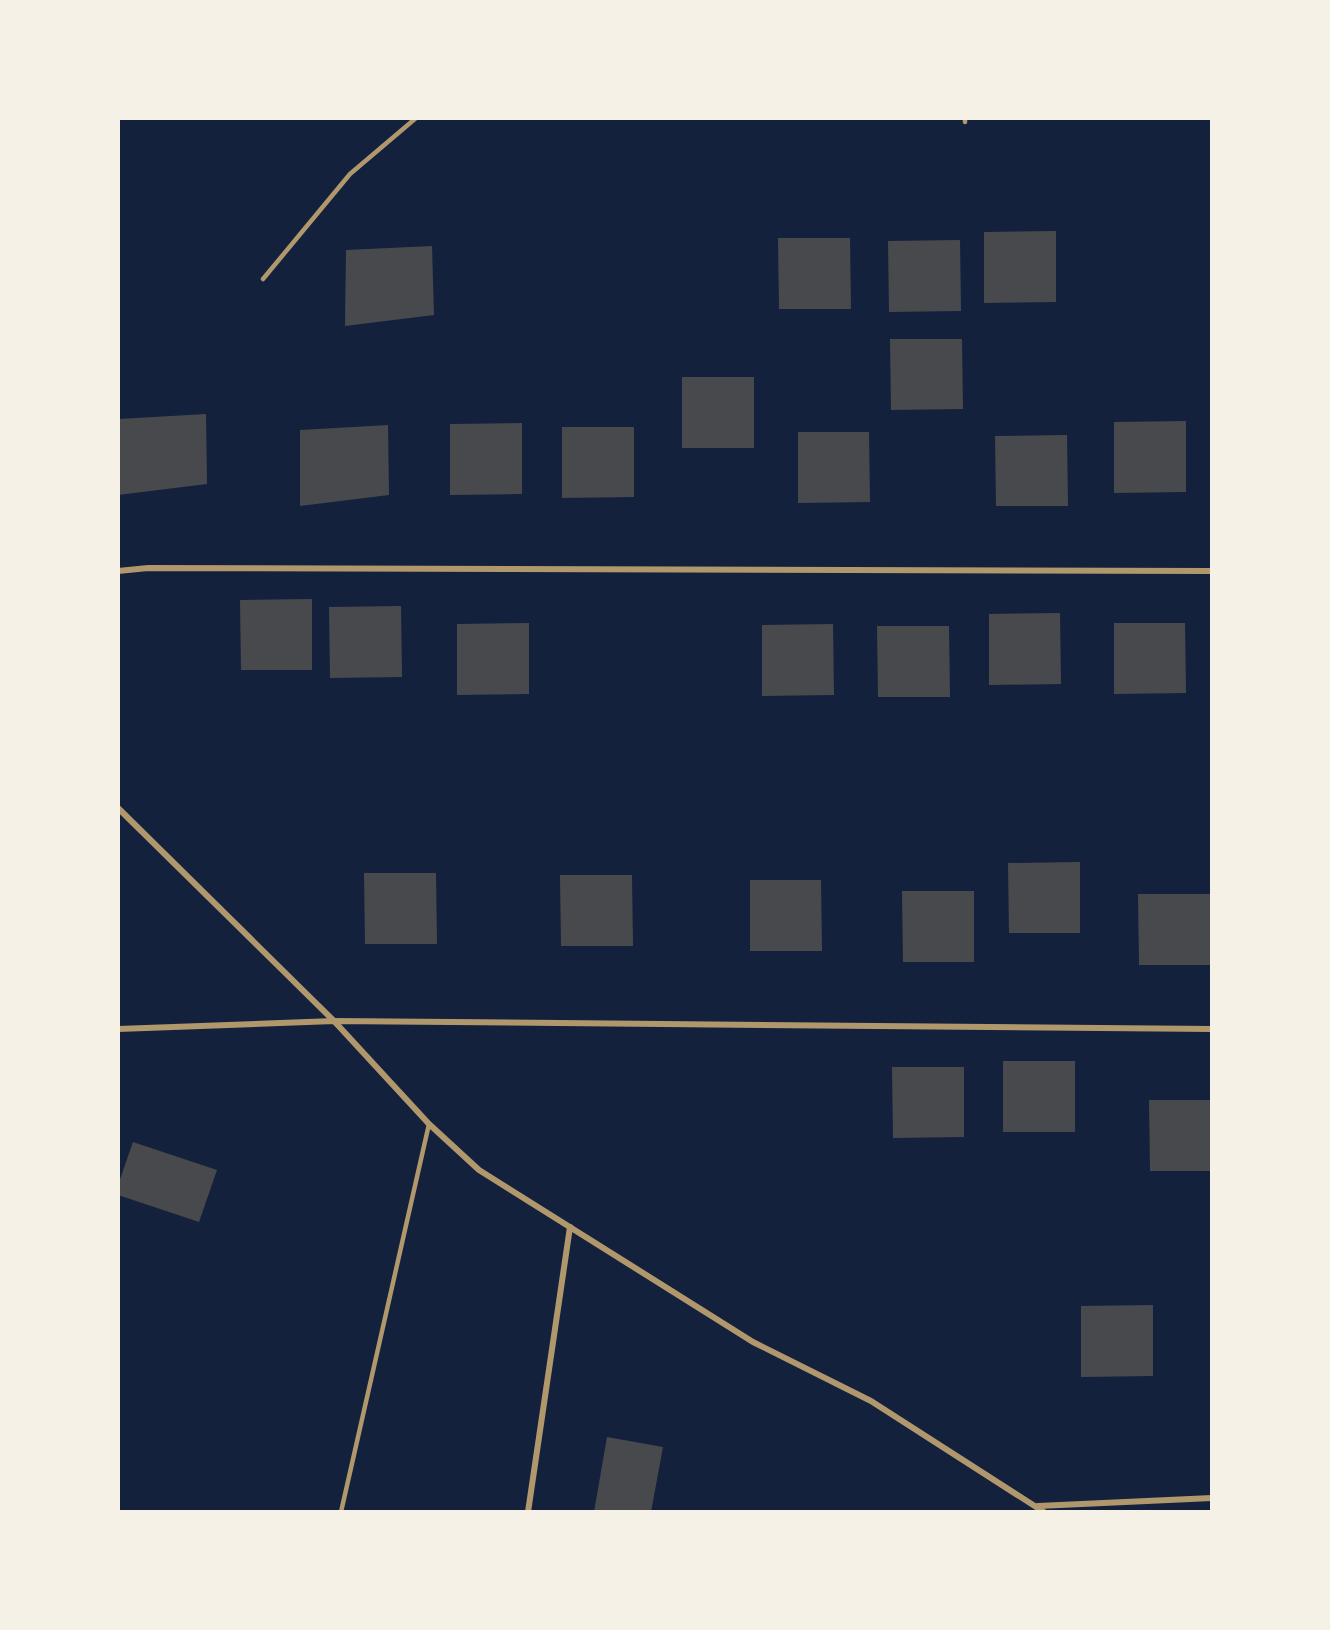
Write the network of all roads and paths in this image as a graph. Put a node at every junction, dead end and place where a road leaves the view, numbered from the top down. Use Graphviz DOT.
graph roads {
  1 [pos="416,118"];
  2 [pos="263,279"];
  3 [pos="1212,571"];
  4 [pos="118,572"];
  5 [pos="118,808"];
  6 [pos="334,1021"];
  7 [pos="118,1029"];
  8 [pos="1212,1029"];
  9 [pos="429,1124"];
  10 [pos="570,1227"];
  11 [pos="1212,1498"];
  12 [pos="1037,1506"];
  13 [pos="340,1512"];
  14 [pos="528,1512"];
  15 [pos="1044,1512"];
  1 -- 2 [label="lane"];
  3 -- 4 [label="street"];
  5 -- 6 [label="street"];
  6 -- 7 [label="street"];
  6 -- 8 [label="street"];
  6 -- 9 [label="street"];
  9 -- 10 [label="street"];
  9 -- 13 [label="lane"];
  10 -- 12 [label="street"];
  10 -- 14 [label="street"];
  11 -- 12 [label="street"];
  12 -- 15 [label="street"];
}
